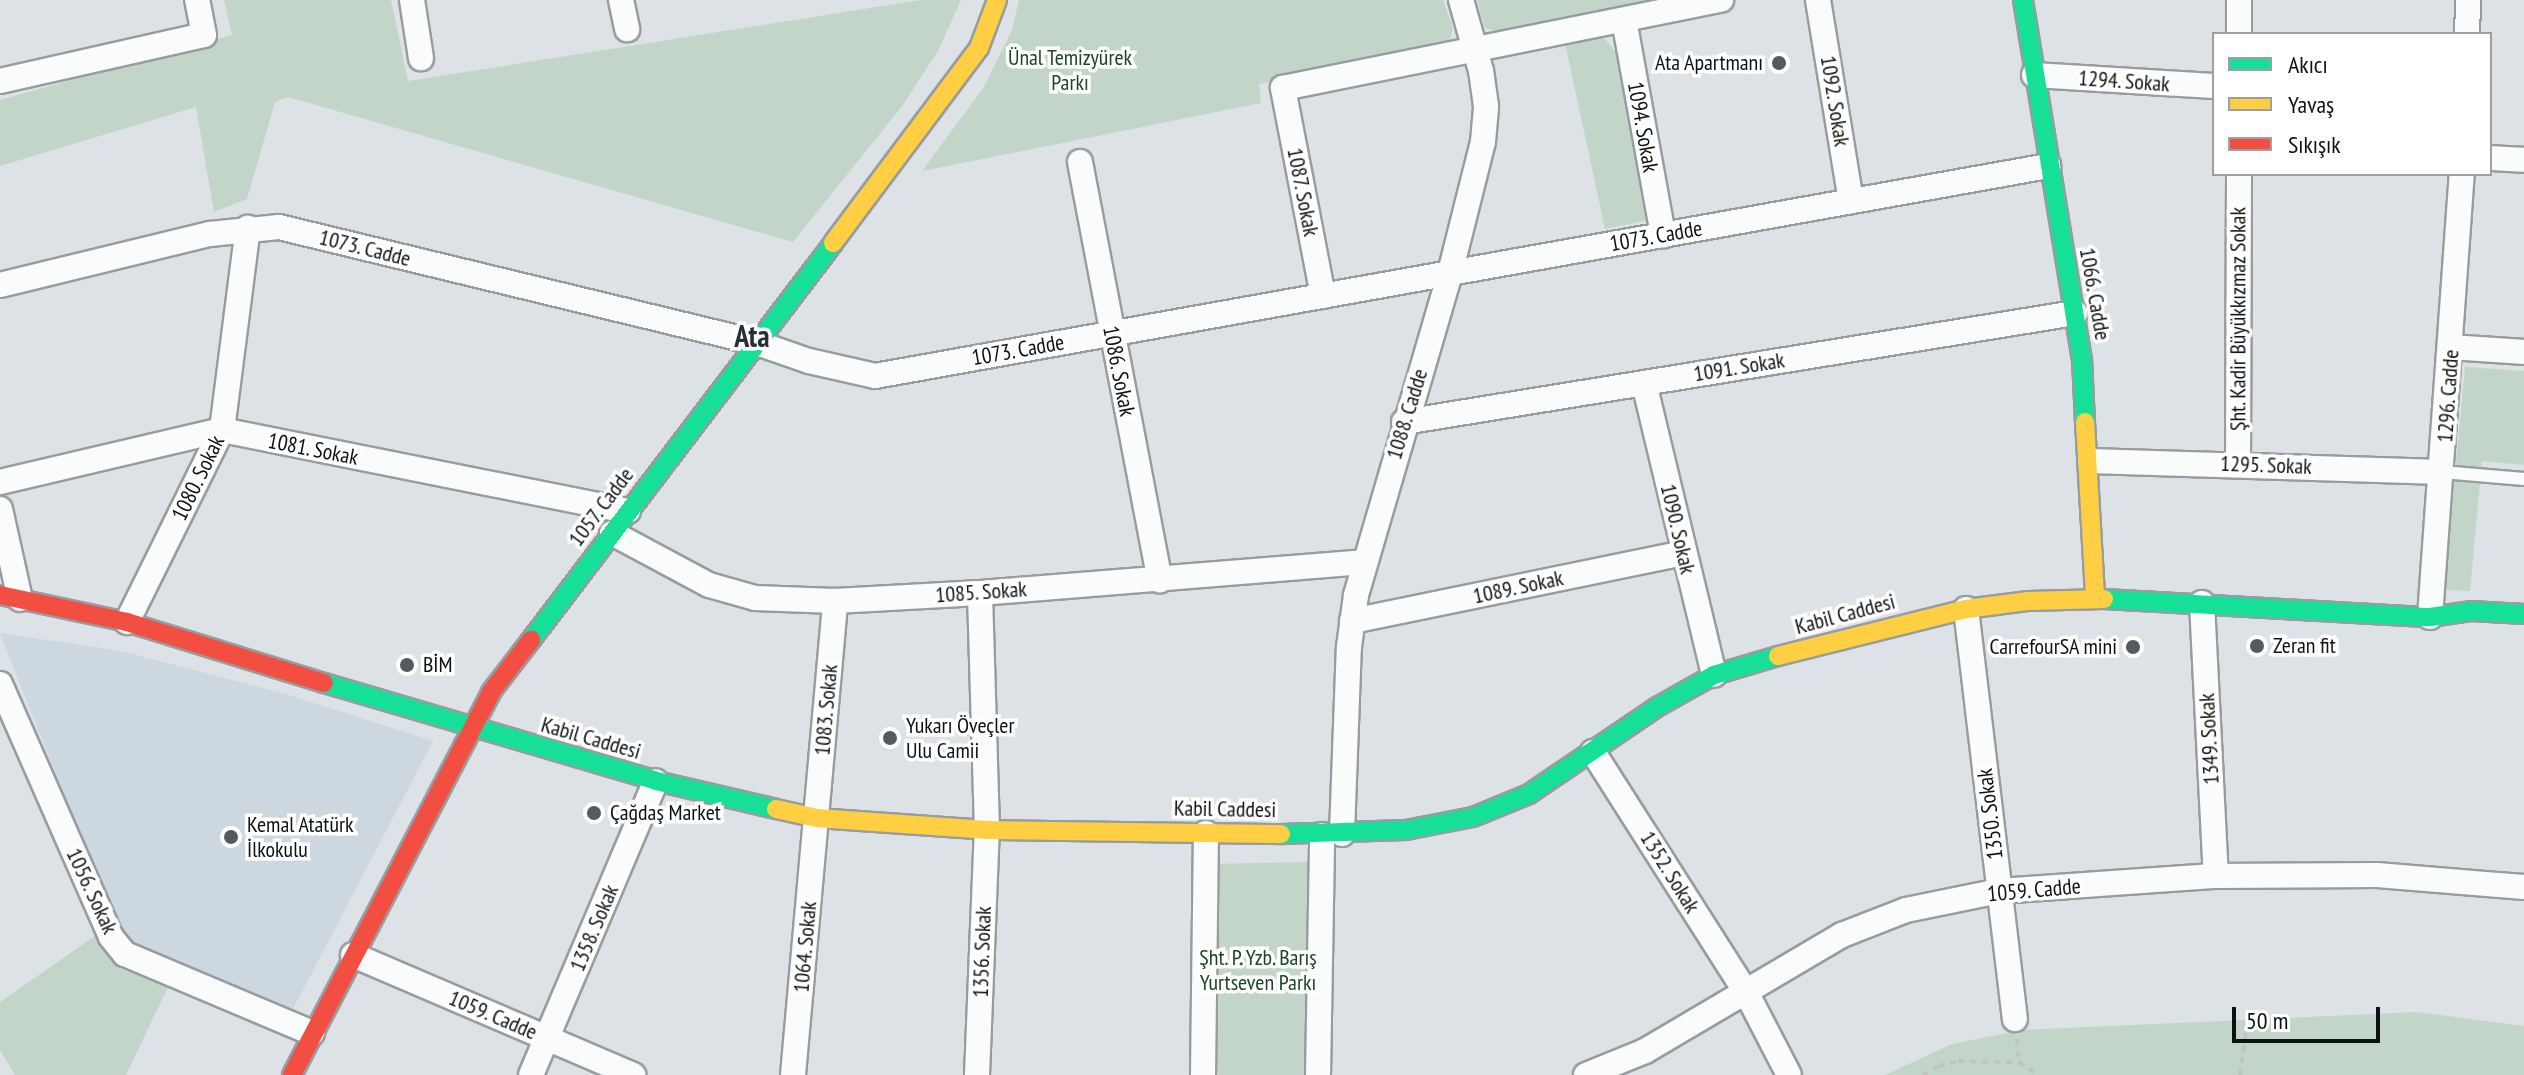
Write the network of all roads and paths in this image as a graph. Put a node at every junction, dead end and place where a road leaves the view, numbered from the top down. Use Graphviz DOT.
graph roads {
  1 [pos="197,0"];
  2 [pos="412,0"];
  3 [pos="621,0"];
  4 [pos="997,0"];
  5 [pos="1461,0"];
  6 [pos="1721,0"];
  7 [pos="1818,0"];
  8 [pos="2023,0"];
  9 [pos="2239,0"];
  10 [pos="2468,0"];
  11 [pos="1624,20"];
  12 [pos="627,29"];
  13 [pos="2239,32"];
  14 [pos="2467,32"];
  15 [pos="1476,49"];
  16 [pos="421,58"];
  17 [pos="2034,75"];
  18 [pos="0,81"];
  19 [pos="2212,86"];
  20 [pos="2492,158"];
  21 [pos="2524,160"];
  22 [pos="1080,162"];
  23 [pos="2048,166"];
  24 [pos="2239,176"];
  25 [pos="2462,176"];
  26 [pos="1851,201"];
  27 [pos="248,228"];
  28 [pos="1663,235"];
  29 [pos="1450,273"];
  30 [pos="0,285"];
  31 [pos="1323,296"];
  32 [pos="2075,313"];
  33 [pos="1111,334"];
  34 [pos="754,342"];
  35 [pos="2451,347"];
  36 [pos="2524,352"];
  37 [pos="1644,383"];
  38 [pos="1404,422"];
  39 [pos="222,430"];
  40 [pos="2090,461"];
  41 [pos="2238,464"];
  42 [pos="2442,472"];
  43 [pos="2524,479"];
  44 [pos="0,482"];
  45 [pos="0,509"];
  46 [pos="628,511"];
  47 [pos="612,533"];
  48 [pos="1684,553"];
  49 [pos="1364,562"];
  50 [pos="1160,580"];
  51 [pos="980,593"];
  52 [pos="10,597"];
  53 [pos="2095,598"];
  54 [pos="835,601"];
  55 [pos="2202,603"];
  56 [pos="1966,609"];
  57 [pos="2524,614"];
  58 [pos="2430,617"];
  59 [pos="1352,621"];
  60 [pos="127,622"];
  61 [pos="2469,630"];
  62 [pos="1714,675"];
  63 [pos="0,684"];
  64 [pos="469,728"];
  65 [pos="1593,752"];
  66 [pos="656,781"];
  67 [pos="817,818"];
  68 [pos="987,830"];
  69 [pos="1206,833"];
  70 [pos="1332,834"];
  71 [pos="2216,876"];
  72 [pos="2524,887"];
  73 [pos="1999,891"];
  74 [pos="353,955"];
  75 [pos="1746,992"];
  76 [pos="2015,1019"];
  77 [pos="2246,1032"];
  78 [pos="312,1033"];
  79 [pos="547,1038"];
  80 [pos="2019,1062"];
  81 [pos="292,1075"];
  82 [pos="531,1075"];
  83 [pos="633,1075"];
  84 [pos="793,1075"];
  85 [pos="977,1075"];
  86 [pos="1203,1075"];
  87 [pos="1318,1075"];
  88 [pos="1586,1075"];
  89 [pos="1789,1075"];
  90 [pos="1923,1075"];
  91 [pos="2038,1075"];
  92 [pos="2240,1075"];
  1 -- 18 [label="street"];
  2 -- 16 [label="street"];
  3 -- 12 [label="street"];
  4 -- 34 [label="main road, 1057. Cadde"];
  5 -- 15 [label="street, 1088. Cadde"];
  6 -- 11 [label="street"];
  7 -- 26 [label="street, 1092. Sokak"];
  8 -- 17 [label="main road, 1066. Cadde"];
  9 -- 13 [label="street"];
  10 -- 14 [label="street"];
  11 -- 15 [label="street"];
  11 -- 28 [label="street, 1094. Sokak"];
  15 -- 29 [label="street, 1088. Cadde"];
  15 -- 31 [label="street, 1087. Sokak"];
  17 -- 19 [label="street, 1294. Sokak"];
  17 -- 23 [label="main road, 1066. Cadde"];
  20 -- 21 [label="street"];
  22 -- 33 [label="street, 1086. Sokak"];
  23 -- 26 [label="street, 1073. Cadde"];
  23 -- 32 [label="main road, 1066. Cadde"];
  24 -- 41 [label="street, Şht. Kadir Büyükkızmaz Sokak"];
  25 -- 35 [label="street, 1296. Cadde"];
  26 -- 28 [label="street, 1073. Cadde"];
  27 -- 30 [label="street, 1073. Cadde"];
  27 -- 34 [label="street, 1073. Cadde"];
  27 -- 39 [label="street, 1080. Sokak"];
  28 -- 29 [label="street, 1073. Cadde"];
  29 -- 31 [label="street, 1073. Cadde"];
  29 -- 38 [label="street, 1088. Cadde"];
  31 -- 33 [label="street, 1073. Cadde"];
  32 -- 37 [label="street, 1091. Sokak"];
  32 -- 40 [label="main road, 1066. Cadde"];
  33 -- 34 [label="street, 1073. Cadde"];
  33 -- 50 [label="street, 1086. Sokak"];
  34 -- 46 [label="main road, 1057. Cadde"];
  35 -- 36 [label="street"];
  35 -- 42 [label="street, 1296. Cadde"];
  37 -- 38 [label="street, 1091. Sokak"];
  37 -- 48 [label="street, 1090. Sokak"];
  38 -- 49 [label="street, 1088. Cadde"];
  39 -- 44 [label="street, 1081. Sokak"];
  39 -- 46 [label="street, 1081. Sokak"];
  39 -- 60 [label="street, 1080. Sokak"];
  40 -- 41 [label="street, 1295. Sokak"];
  40 -- 53 [label="main road, 1066. Cadde"];
  41 -- 42 [label="street, 1295. Sokak"];
  42 -- 43 [label="lane"];
  42 -- 58 [label="street, 1296. Cadde"];
  45 -- 52 [label="street"];
  46 -- 47 [label="main road, 1057. Cadde"];
  47 -- 54 [label="street, 1085. Sokak"];
  47 -- 64 [label="main road, 1057. Cadde"];
  48 -- 59 [label="street, 1089. Sokak"];
  48 -- 62 [label="street, 1090. Sokak"];
  49 -- 50 [label="street, 1085. Sokak"];
  49 -- 59 [label="street, 1088. Cadde"];
  50 -- 51 [label="street, 1085. Sokak"];
  51 -- 54 [label="street, 1085. Sokak"];
  51 -- 68 [label="street, 1356. Sokak"];
  52 -- 60 [label="main road, Kabil Caddesi"];
  53 -- 55 [label="main road, Kabil Caddesi"];
  53 -- 56 [label="main road, Kabil Caddesi"];
  54 -- 67 [label="street, 1083. Sokak"];
  55 -- 58 [label="main road, Kabil Caddesi"];
  55 -- 71 [label="street, 1349. Sokak"];
  56 -- 62 [label="main road, Kabil Caddesi"];
  56 -- 73 [label="street, 1350. Sokak"];
  57 -- 58 [label="main road, Kabil Caddesi"];
  58 -- 61 [label="main road, Kabil Caddesi"];
  59 -- 70 [label="street, 1088. Cadde"];
  60 -- 64 [label="main road, Kabil Caddesi"];
  62 -- 65 [label="main road, Kabil Caddesi"];
  63 -- 78 [label="street, 1056. Sokak"];
  64 -- 66 [label="main road, Kabil Caddesi"];
  64 -- 74 [label="main road, 1057. Cadde"];
  65 -- 70 [label="main road, Kabil Caddesi"];
  65 -- 75 [label="street, 1352. Sokak"];
  66 -- 67 [label="main road, Kabil Caddesi"];
  66 -- 79 [label="street, 1358. Sokak"];
  67 -- 68 [label="main road, Kabil Caddesi"];
  67 -- 84 [label="street, 1064. Sokak"];
  68 -- 69 [label="main road, Kabil Caddesi"];
  68 -- 85 [label="street, 1356. Sokak"];
  69 -- 70 [label="main road, Kabil Caddesi"];
  69 -- 86 [label="street"];
  70 -- 87 [label="street, 1088. Cadde"];
  71 -- 72 [label="street, 1059. Cadde"];
  71 -- 73 [label="street, 1059. Cadde"];
  73 -- 75 [label="street, 1059. Cadde"];
  73 -- 76 [label="street, 1350. Sokak"];
  74 -- 78 [label="main road, 1057. Cadde"];
  74 -- 79 [label="street, 1059. Cadde"];
  75 -- 88 [label="street, 1059. Cadde"];
  75 -- 89 [label="street, 1352. Sokak"];
  76 -- 80 [label="path"];
  77 -- 92 [label="path"];
  78 -- 81 [label="main road, 1057. Cadde"];
  79 -- 82 [label="street, 1358. Sokak"];
  79 -- 83 [label="street, 1059. Cadde"];
  80 -- 90 [label="path"];
  80 -- 91 [label="path"];
}
